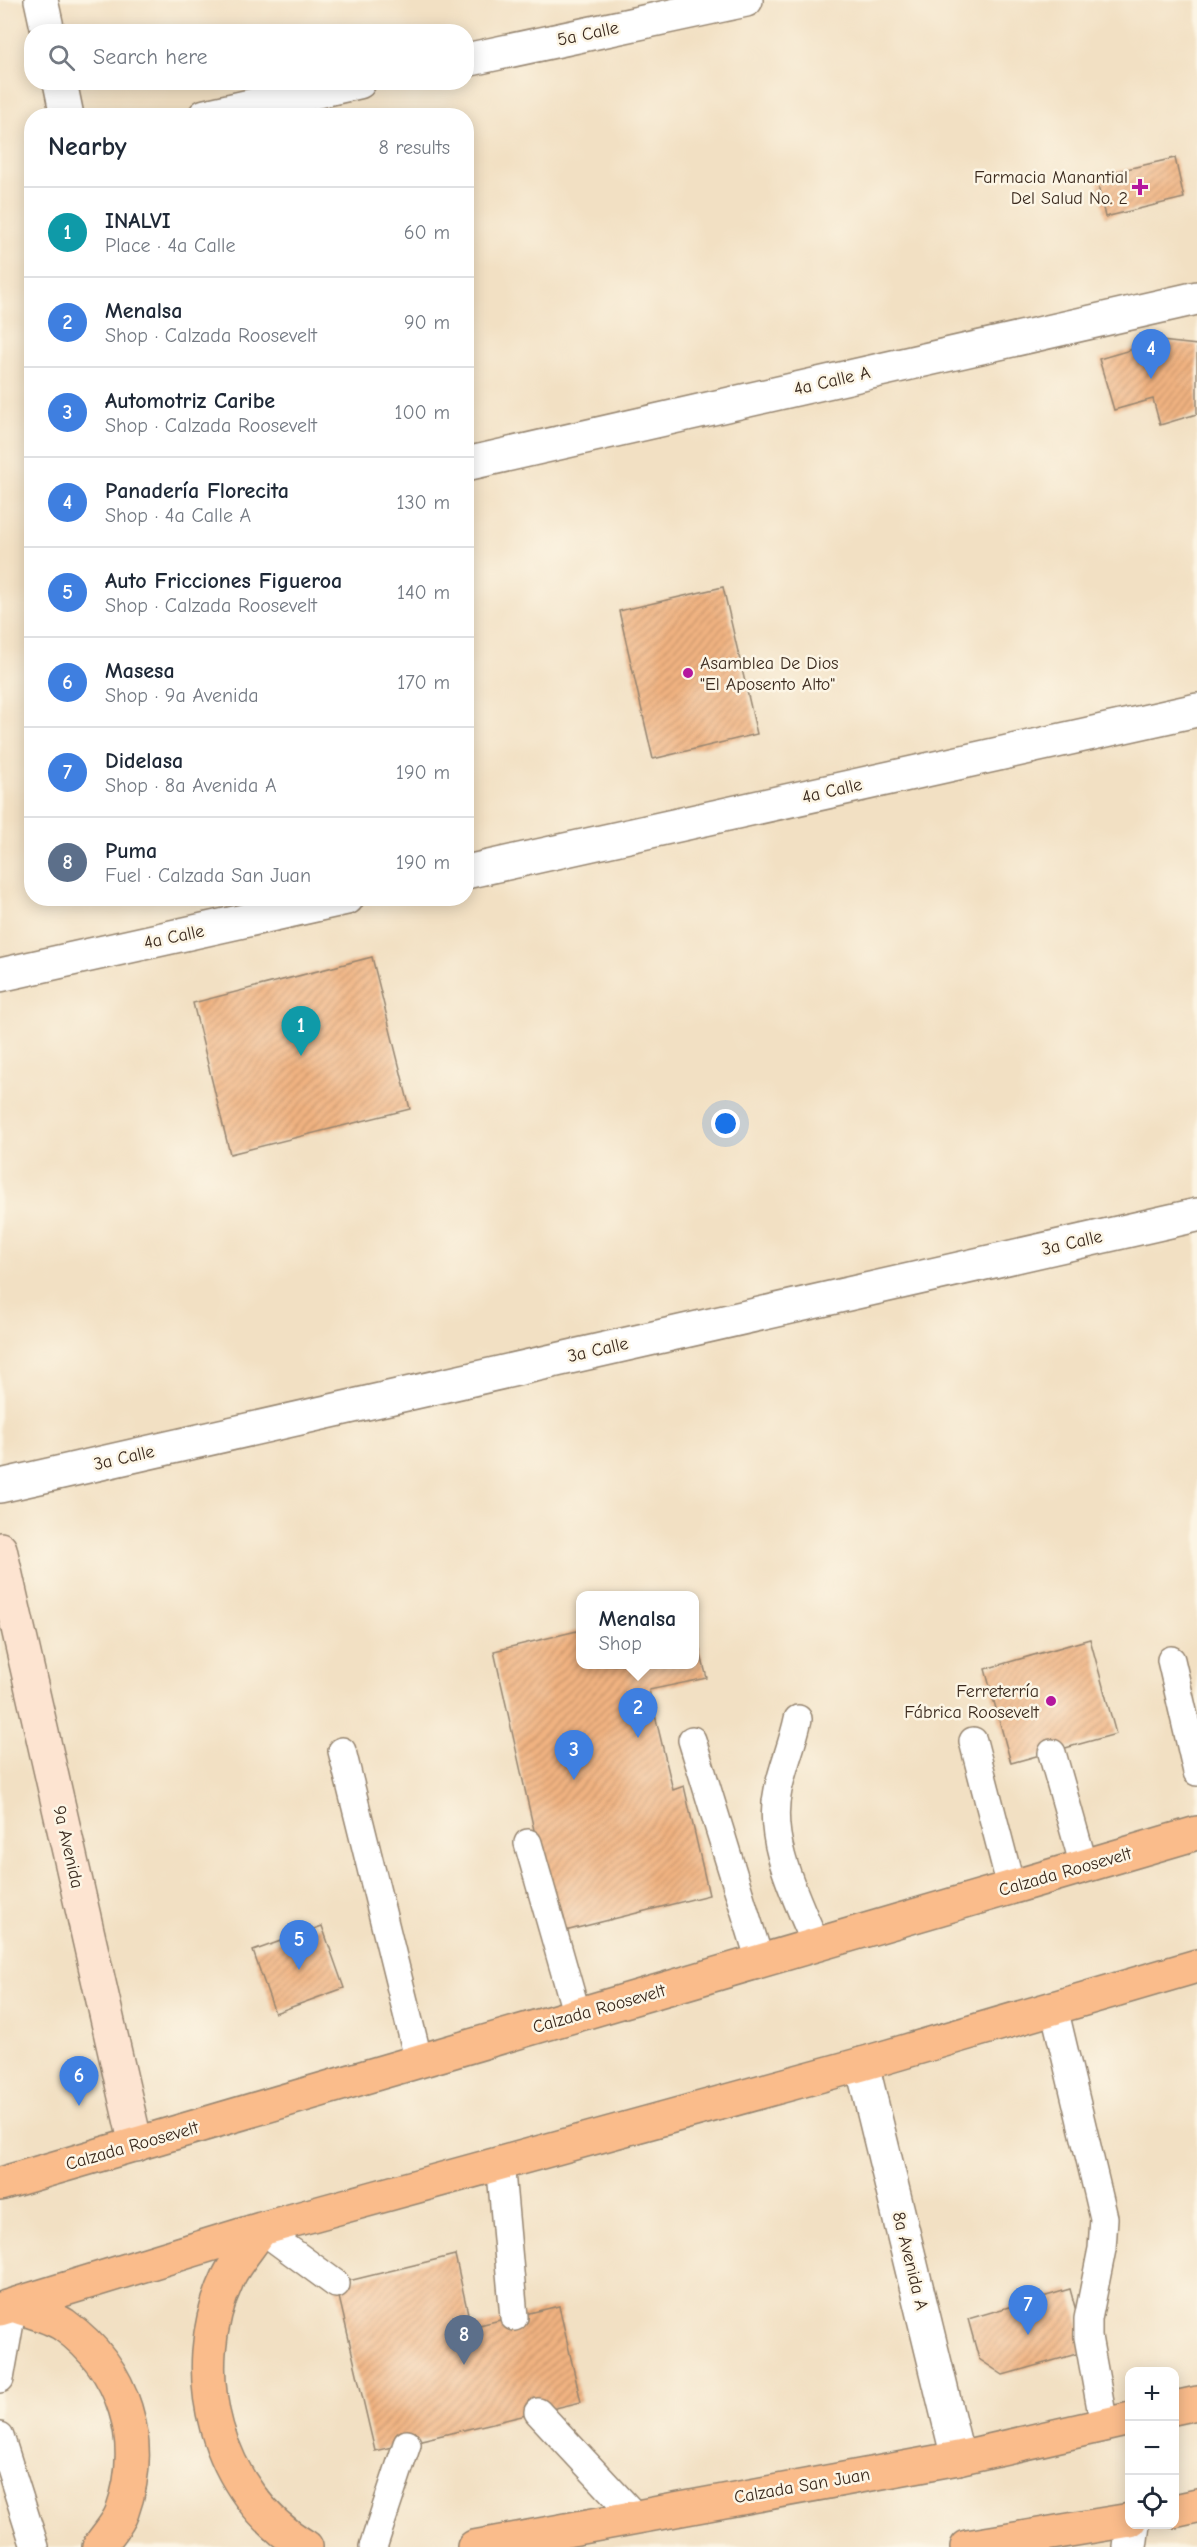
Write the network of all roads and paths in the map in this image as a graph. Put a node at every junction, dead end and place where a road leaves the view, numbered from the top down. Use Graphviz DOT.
graph roads {
  1 [pos="41,0"];
  2 [pos="746,0"];
  3 [pos="46,24"];
  4 [pos="474,58"];
  5 [pos="62,90"];
  6 [pos="323,90"];
  7 [pos="65,108"];
  8 [pos="241,108"];
  9 [pos="1197,298"];
  10 [pos="474,463"];
  11 [pos="1197,710"];
  12 [pos="474,870"];
  13 [pos="279,906"];
  14 [pos="245,910"];
  15 [pos="0,975"];
  16 [pos="1197,1215"];
  17 [pos="0,1486"];
  18 [pos="0,1549"];
  19 [pos="1171,1660"];
  20 [pos="798,1719"];
  21 [pos="692,1740"];
  22 [pos="973,1741"];
  23 [pos="342,1751"];
  24 [pos="1052,1753"];
  25 [pos="1197,1772"];
  26 [pos="1197,1833"];
  27 [pos="528,1843"];
  28 [pos="1084,1866"];
  29 [pos="1011,1887"];
  30 [pos="816,1944"];
  31 [pos="760,1961"];
  32 [pos="1197,1966"];
  33 [pos="1054,2008"];
  34 [pos="577,2015"];
  35 [pos="419,2062"];
  36 [pos="862,2064"];
  37 [pos="136,2145"];
  38 [pos="500,2161"];
  39 [pos="0,2184"];
  40 [pos="261,2229"];
  41 [pos="336,2284"];
  42 [pos="6,2307"];
  43 [pos="514,2317"];
  44 [pos="0,2379"];
  45 [pos="1197,2403"];
  46 [pos="1179,2407"];
  47 [pos="538,2412"];
  48 [pos="1117,2422"];
  49 [pos="0,2436"];
  50 [pos="406,2444"];
  51 [pos="958,2458"];
  52 [pos="1197,2506"];
  53 [pos="1179,2510"];
  54 [pos="636,2517"];
  55 [pos="1125,2521"];
  56 [pos="1132,2529"];
  57 [pos="35,2547"];
  58 [pos="99,2547"];
  59 [pos="306,2547"];
  60 [pos="373,2547"];
  61 [pos="474,2547"];
  62 [pos="967,2547"];
  63 [pos="1130,2547"];
  1 -- 3 [label="street"];
  2 -- 4 [label="street, 5a Calle"];
  5 -- 7 [label="street"];
  6 -- 8 [label="street"];
  9 -- 10 [label="street, 4a Calle A"];
  11 -- 12 [label="street, 4a Calle"];
  13 -- 14 [label="street, 4a Calle"];
  14 -- 15 [label="street, 4a Calle"];
  16 -- 17 [label="street, 3a Calle"];
  18 -- 37 [label="main road, 9a Avenida"];
  19 -- 25 [label="lane"];
  20 -- 30 [label="lane"];
  21 -- 31 [label="lane"];
  22 -- 29 [label="lane"];
  23 -- 35 [label="lane"];
  24 -- 28 [label="lane"];
  26 -- 28 [label="main road, Calzada Roosevelt"];
  27 -- 34 [label="lane"];
  28 -- 29 [label="main road, Calzada Roosevelt"];
  29 -- 30 [label="main road, Calzada Roosevelt"];
  30 -- 31 [label="main road, Calzada Roosevelt"];
  31 -- 34 [label="main road, Calzada Roosevelt"];
  32 -- 33 [label="main road"];
  33 -- 36 [label="main road"];
  33 -- 48 [label="lane"];
  34 -- 35 [label="main road, Calzada Roosevelt"];
  35 -- 37 [label="main road, Calzada Roosevelt"];
  36 -- 38 [label="main road"];
  36 -- 51 [label="street, 8a Avenida A"];
  37 -- 39 [label="main road, Calzada Roosevelt"];
  38 -- 40 [label="main road"];
  38 -- 43 [label="lane"];
  40 -- 41 [label="lane"];
  40 -- 42 [label="main road"];
  40 -- 59 [label="main road"];
  42 -- 44 [label="lane"];
  42 -- 58 [label="main road"];
  45 -- 46 [label="main road"];
  47 -- 54 [label="lane"];
  48 -- 51 [label="main road, Calzada San Juan"];
  49 -- 57 [label="lane"];
  50 -- 60 [label="lane"];
  51 -- 54 [label="main road, Calzada San Juan"];
  52 -- 53 [label="main road"];
  54 -- 61 [label="main road, Calzada San Juan"];
  55 -- 62 [label="main road"];
  56 -- 63 [label="street"];
}
